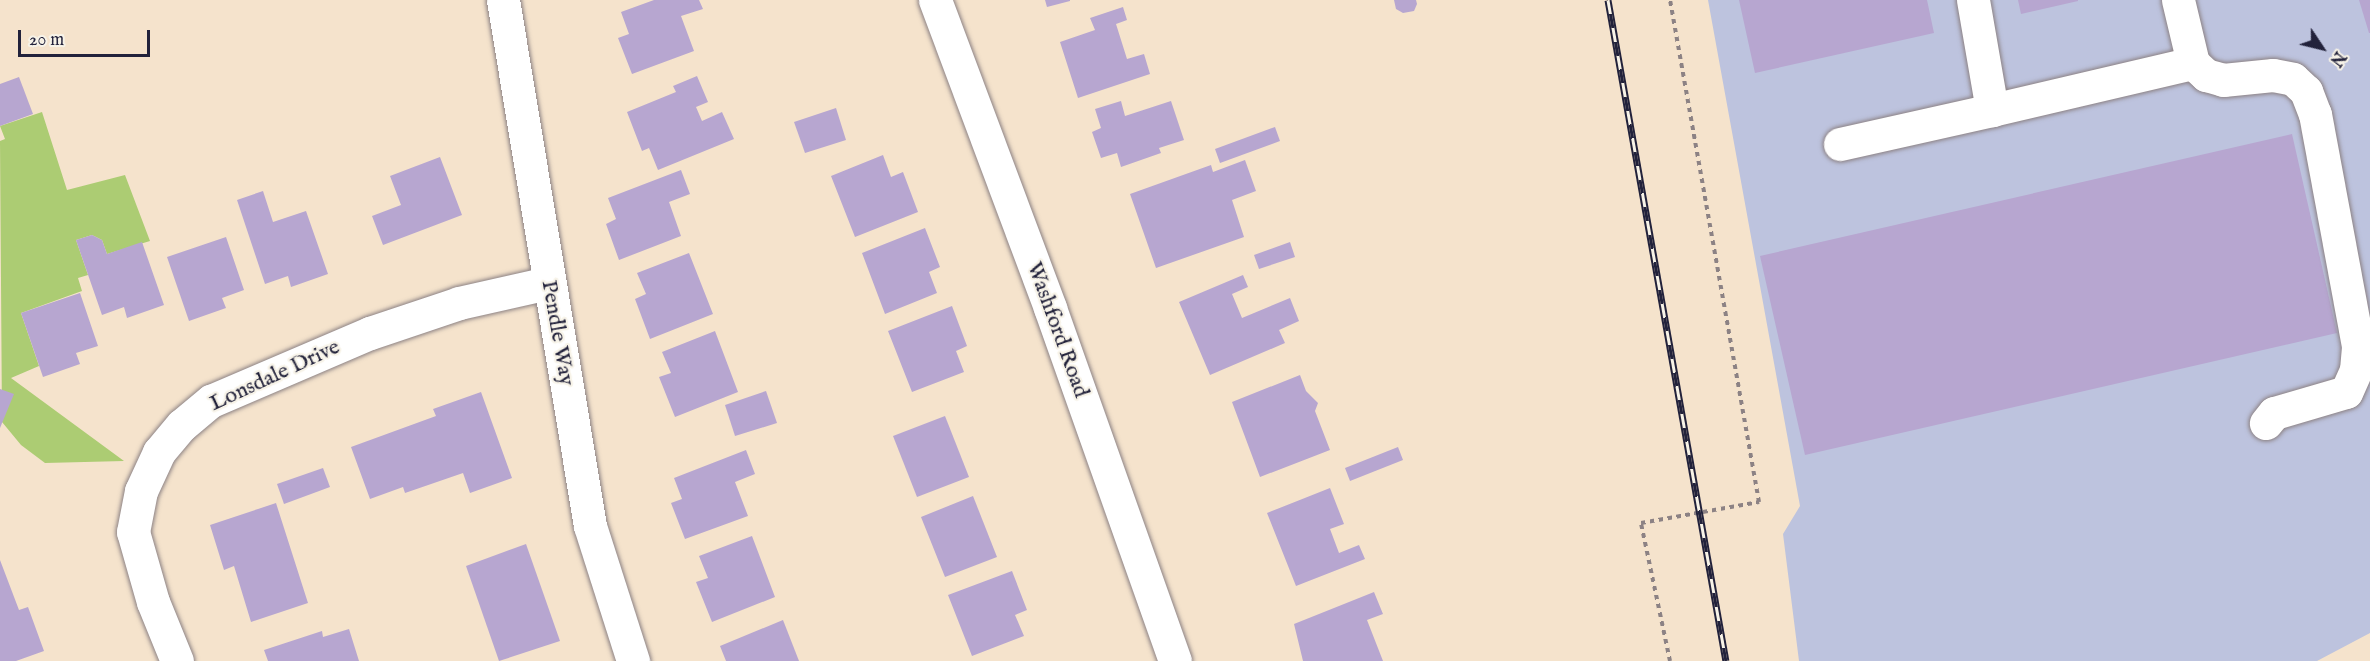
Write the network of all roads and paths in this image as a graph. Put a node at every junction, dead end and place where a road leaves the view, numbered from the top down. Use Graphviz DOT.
graph roads {
  1 [pos="503,0"];
  2 [pos="935,0"];
  3 [pos="1670,0"];
  4 [pos="1973,0"];
  5 [pos="2178,0"];
  6 [pos="2193,63"];
  7 [pos="1992,110"];
  8 [pos="1840,144"];
  9 [pos="548,283"];
  10 [pos="2266,423"];
  11 [pos="177,661"];
  12 [pos="633,661"];
  13 [pos="1175,661"];
  14 [pos="1670,661"];
  1 -- 9 [label="street, Pendle Way"];
  2 -- 13 [label="street, Washford Road"];
  3 -- 14 [label="path"];
  4 -- 7 [label="street"];
  5 -- 6 [label="street"];
  6 -- 7 [label="street"];
  6 -- 10 [label="street"];
  7 -- 8 [label="street"];
  9 -- 11 [label="street, Lonsdale Drive"];
  9 -- 12 [label="street, Pendle Way"];
}
